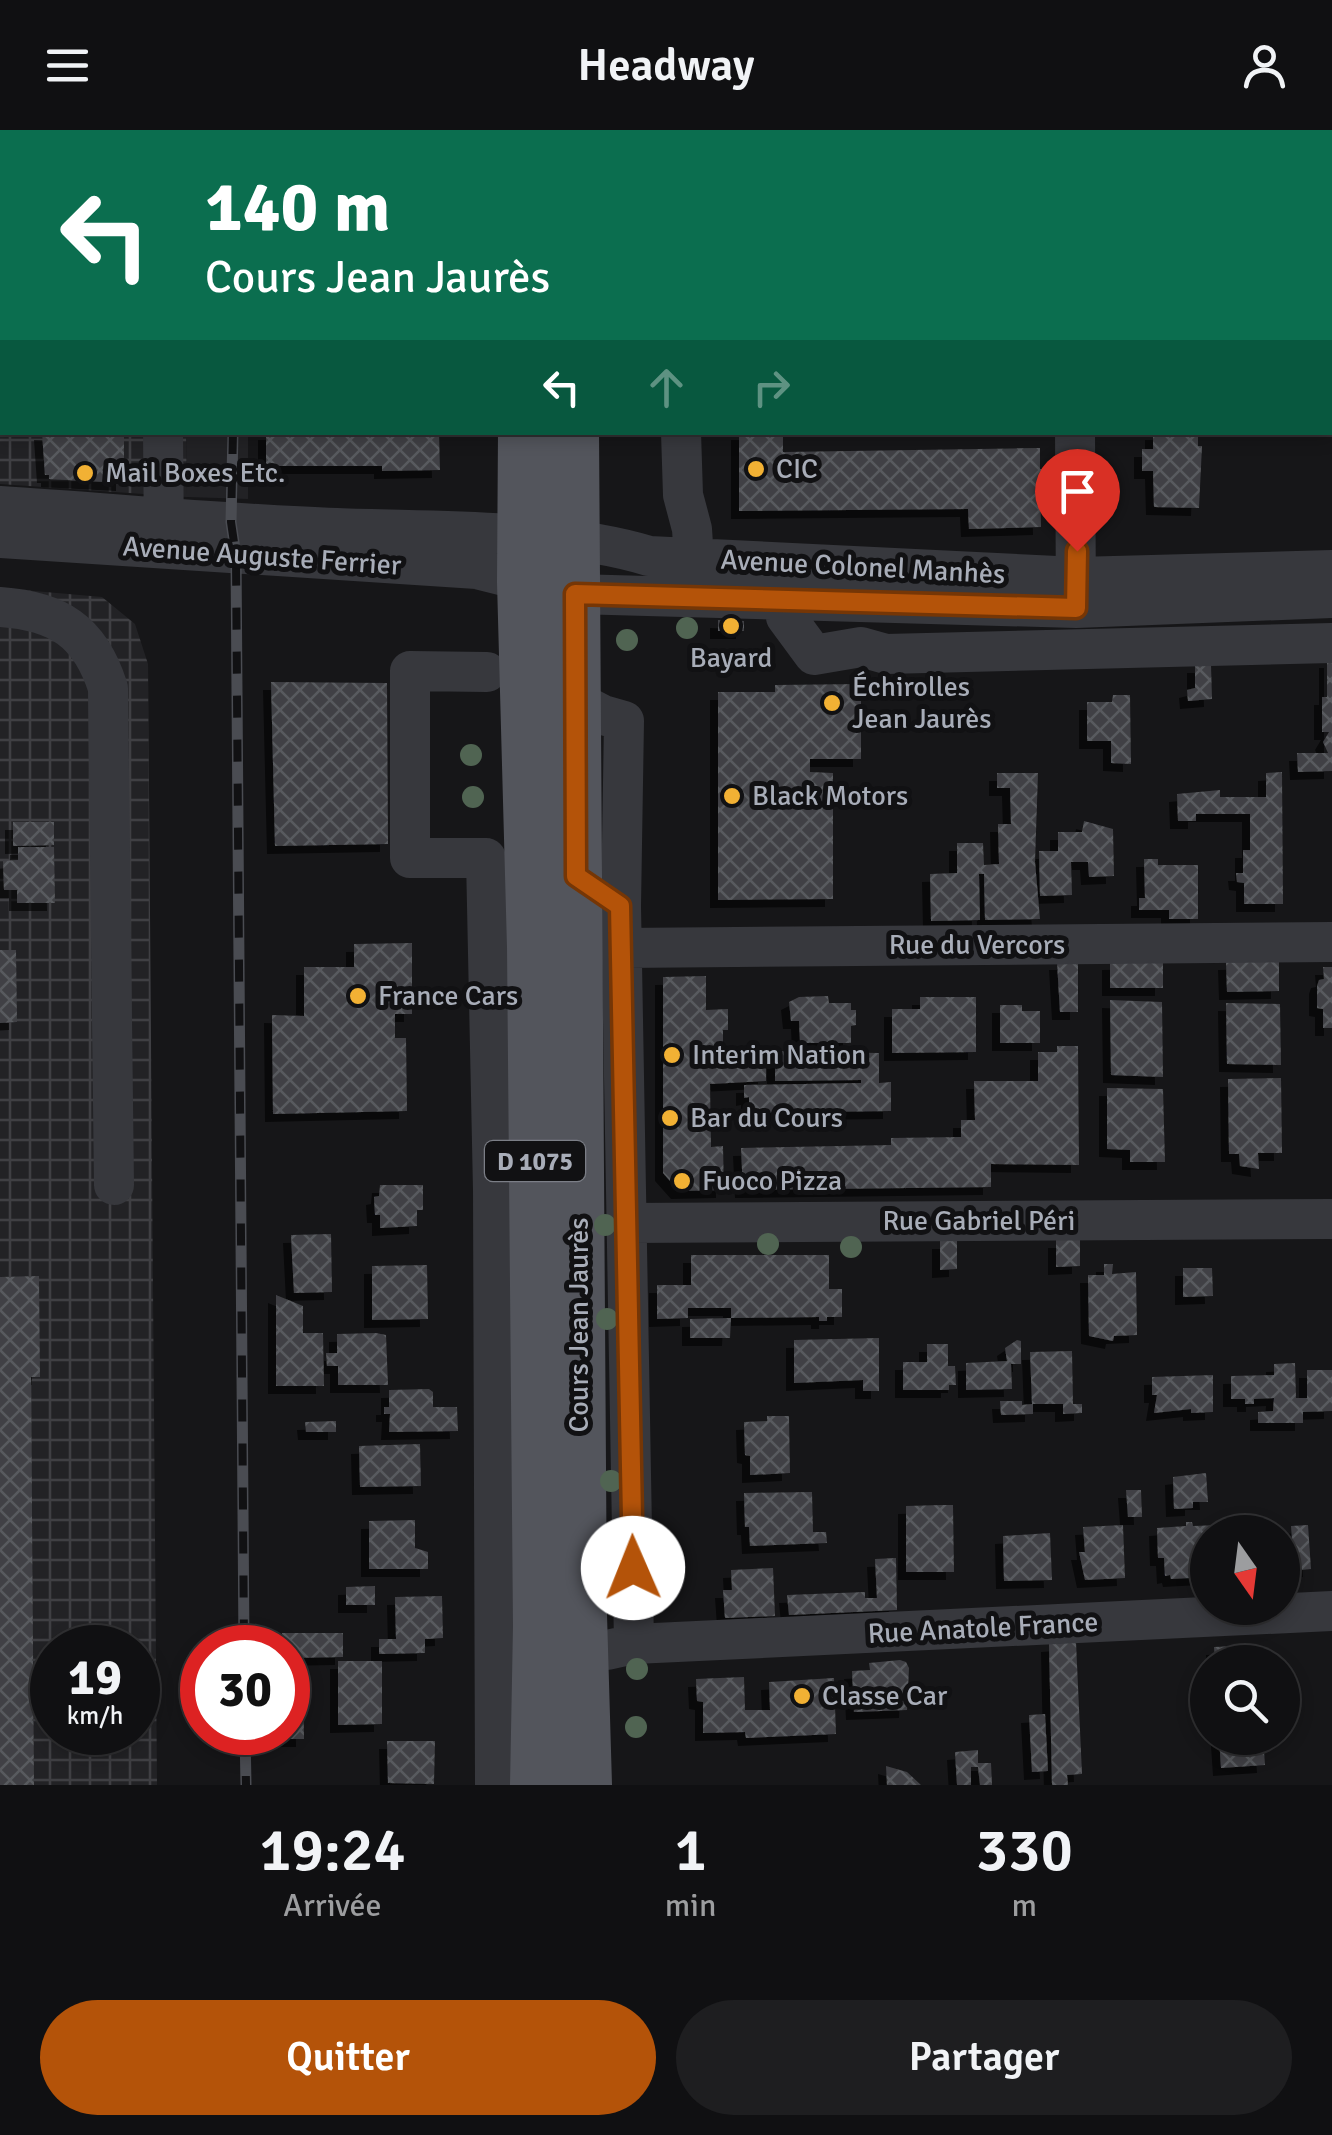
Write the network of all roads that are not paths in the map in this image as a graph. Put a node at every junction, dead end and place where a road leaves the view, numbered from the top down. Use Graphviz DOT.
graph roads {
  1 [pos="163,435"];
  2 [pos="524,435"];
  3 [pos="573,435"];
  4 [pos="682,435"];
  5 [pos="1075,435"];
  6 [pos="0,506"];
  7 [pos="164,533"];
  8 [pos="0,538"];
  9 [pos="575,543"];
  10 [pos="523,559"];
  11 [pos="694,560"];
  12 [pos="1332,570"];
  13 [pos="967,571"];
  14 [pos="1076,592"];
  15 [pos="575,594"];
  16 [pos="1332,598"];
  17 [pos="788,601"];
  18 [pos="0,607"];
  19 [pos="1332,643"];
  20 [pos="487,672"];
  21 [pos="576,700"];
  22 [pos="576,876"];
  23 [pos="620,906"];
  24 [pos="1332,942"];
  25 [pos="533,948"];
  26 [pos="622,948"];
  27 [pos="490,989"];
  28 [pos="114,1185"];
  29 [pos="1332,1219"];
  30 [pos="627,1223"];
  31 [pos="1332,1611"];
  32 [pos="634,1644"];
  33 [pos="582,1655"];
  34 [pos="493,1666"];
  35 [pos="538,1720"];
  36 [pos="495,1785"];
  37 [pos="536,1785"];
  38 [pos="586,1785"];
  1 -- 7 [label="street"];
  2 -- 10 [label="main road, Cours Jean Jaurès / D 1075"];
  3 -- 9 [label="main road, Cours Jean Jaurès / D 1075"];
  4 -- 11 [label="street"];
  5 -- 14 [label="street"];
  6 -- 7 [label="street, Avenue Auguste Ferrier"];
  7 -- 8 [label="street, Avenue Auguste Ferrier"];
  7 -- 10 [label="street, Avenue Auguste Ferrier"];
  9 -- 10 [label="street, Avenue Colonel Manhès"];
  9 -- 11 [label="street, Avenue Colonel Manhès"];
  9 -- 15 [label="main road, Cours Jean Jaurès / D 1075"];
  10 -- 15 [label="street, Avenue Colonel Manhès"];
  10 -- 25 [label="main road, Cours Jean Jaurès / D 1075"];
  11 -- 13 [label="street, Avenue Colonel Manhès"];
  12 -- 14 [label="street, Avenue Colonel Manhès"];
  13 -- 14 [label="street, Avenue Colonel Manhès"];
  13 -- 17 [label="street"];
  14 -- 16 [label="street, Avenue Colonel Manhès"];
  14 -- 17 [label="street, Avenue Colonel Manhès"];
  15 -- 17 [label="street, Avenue Colonel Manhès"];
  15 -- 21 [label="main road, Cours Jean Jaurès / D 1075"];
  17 -- 19 [label="street"];
  18 -- 28 [label="street"];
  20 -- 27 [label="street"];
  21 -- 22 [label="main road, Cours Jean Jaurès / D 1075"];
  21 -- 23 [label="street, Cours Jean Jaurès"];
  22 -- 23 [label="street"];
  22 -- 33 [label="main road, Cours Jean Jaurès / D 1075"];
  23 -- 26 [label="street, Cours Jean Jaurès"];
  24 -- 26 [label="street, Rue du Vercors"];
  25 -- 27 [label="street"];
  25 -- 35 [label="main road, Cours Jean Jaurès / D 1075"];
  26 -- 30 [label="street, Cours Jean Jaurès"];
  27 -- 34 [label="street"];
  29 -- 30 [label="street, Rue Gabriel Péri"];
  30 -- 32 [label="street, Cours Jean Jaurès"];
  31 -- 32 [label="street, Rue Anatole France"];
  32 -- 33 [label="street"];
  33 -- 38 [label="main road, Cours Jean Jaurès / D 1075"];
  34 -- 35 [label="street"];
  34 -- 36 [label="street"];
  35 -- 37 [label="main road, Cours Jean Jaurès / D 1075"];
}
